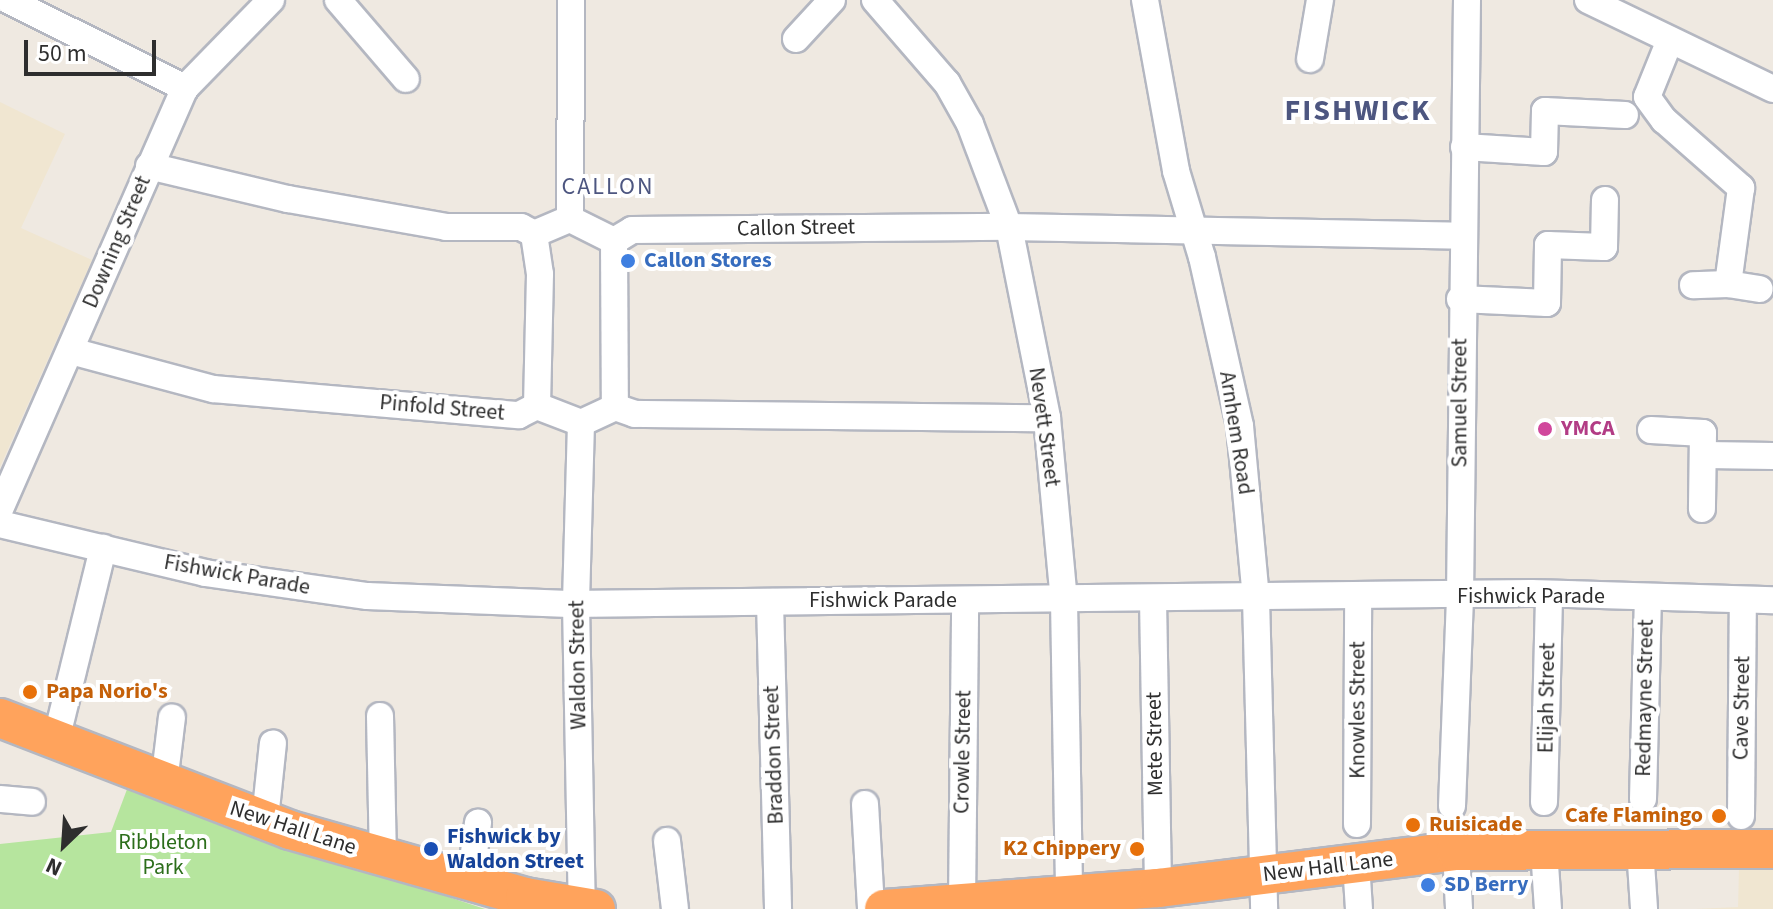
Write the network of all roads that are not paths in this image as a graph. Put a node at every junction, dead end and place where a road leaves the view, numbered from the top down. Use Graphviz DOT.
graph roads {
  1 [pos="271,0"];
  2 [pos="338,0"];
  3 [pos="571,0"];
  4 [pos="832,0"];
  5 [pos="875,0"];
  6 [pos="1145,0"];
  7 [pos="1320,0"];
  8 [pos="1467,0"];
  9 [pos="1588,0"];
  10 [pos="16,1"];
  11 [pos="796,39"];
  12 [pos="1670,40"];
  13 [pos="1310,59"];
  14 [pos="406,79"];
  15 [pos="185,88"];
  16 [pos="1773,89"];
  17 [pos="1625,115"];
  18 [pos="1464,147"];
  19 [pos="149,166"];
  20 [pos="1605,200"];
  21 [pos="570,219"];
  22 [pos="1193,226"];
  23 [pos="1009,227"];
  24 [pos="534,234"];
  25 [pos="1462,236"];
  26 [pos="614,241"];
  27 [pos="1728,284"];
  28 [pos="1693,285"];
  29 [pos="1760,289"];
  30 [pos="1460,299"];
  31 [pos="71,351"];
  32 [pos="537,406"];
  33 [pos="615,407"];
  34 [pos="1047,418"];
  35 [pos="581,423"];
  36 [pos="1651,430"];
  37 [pos="1706,455"];
  38 [pos="1773,456"];
  39 [pos="0,509"];
  40 [pos="1702,509"];
  41 [pos="0,524"];
  42 [pos="103,548"];
  43 [pos="1549,594"];
  44 [pos="1358,596"];
  45 [pos="1648,597"];
  46 [pos="1256,598"];
  47 [pos="1460,598"];
  48 [pos="1153,599"];
  49 [pos="1064,600"];
  50 [pos="1773,600"];
  51 [pos="965,601"];
  52 [pos="1743,601"];
  53 [pos="770,602"];
  54 [pos="576,604"];
  55 [pos="380,716"];
  56 [pos="172,717"];
  57 [pos="0,718"];
  58 [pos="56,740"];
  59 [pos="273,743"];
  60 [pos="164,783"];
  61 [pos="0,799"];
  62 [pos="1643,799"];
  63 [pos="32,802"];
  64 [pos="1544,802"];
  65 [pos="865,804"];
  66 [pos="1452,806"];
  67 [pos="1741,816"];
  68 [pos="265,819"];
  69 [pos="478,823"];
  70 [pos="1357,824"];
  71 [pos="667,841"];
  72 [pos="1640,848"];
  73 [pos="1544,849"];
  74 [pos="1773,849"];
  75 [pos="1456,851"];
  76 [pos="383,857"];
  77 [pos="1356,863"];
  78 [pos="470,882"];
  79 [pos="1263,892"];
  80 [pos="1069,896"];
  81 [pos="1142,896"];
  82 [pos="962,904"];
  83 [pos="1008,905"];
  84 [pos="589,908"];
  85 [pos="675,909"];
  86 [pos="778,909"];
  87 [pos="871,909"];
  88 [pos="884,909"];
  89 [pos="904,909"];
  90 [pos="1359,909"];
  91 [pos="1459,909"];
  92 [pos="1548,909"];
  93 [pos="1644,909"];
  1 -- 15 [label="street, Downing Street"];
  2 -- 14 [label="street"];
  3 -- 21 [label="street"];
  4 -- 11 [label="street"];
  5 -- 23 [label="street, Nevett Street"];
  6 -- 22 [label="street, Arnhem Road"];
  7 -- 13 [label="street"];
  8 -- 18 [label="street, Samuel Street"];
  9 -- 12 [label="street"];
  10 -- 15 [label="street"];
  12 -- 16 [label="street"];
  12 -- 27 [label="street"];
  15 -- 19 [label="street, Downing Street"];
  17 -- 18 [label="street"];
  18 -- 25 [label="street, Samuel Street"];
  19 -- 24 [label="street"];
  19 -- 31 [label="street, Downing Street"];
  20 -- 30 [label="street"];
  21 -- 24 [label="street"];
  21 -- 26 [label="street"];
  22 -- 23 [label="street, Callon Street"];
  22 -- 25 [label="street, Callon Street"];
  22 -- 46 [label="street, Arnhem Road"];
  23 -- 26 [label="street, Callon Street"];
  23 -- 34 [label="street, Nevett Street"];
  24 -- 32 [label="street"];
  25 -- 30 [label="street, Samuel Street"];
  26 -- 33 [label="street"];
  27 -- 28 [label="street"];
  27 -- 29 [label="street"];
  30 -- 47 [label="street, Samuel Street"];
  31 -- 32 [label="street, Pinfold Street"];
  31 -- 39 [label="street, Downing Street"];
  32 -- 35 [label="street, Pinfold Street"];
  33 -- 34 [label="street"];
  33 -- 35 [label="street"];
  34 -- 49 [label="street, Nevett Street"];
  35 -- 54 [label="street, Waldon Street"];
  36 -- 37 [label="street"];
  37 -- 38 [label="street"];
  37 -- 40 [label="street"];
  41 -- 42 [label="street, Fishwick Parade"];
  42 -- 54 [label="street, Fishwick Parade"];
  42 -- 58 [label="street"];
  43 -- 45 [label="street, Fishwick Parade"];
  43 -- 47 [label="street, Fishwick Parade"];
  43 -- 64 [label="street, Elijah Street"];
  44 -- 46 [label="street, Fishwick Parade"];
  44 -- 47 [label="street, Fishwick Parade"];
  44 -- 70 [label="street, Knowles Street"];
  45 -- 52 [label="street, Fishwick Parade"];
  45 -- 62 [label="street, Redmayne Street"];
  46 -- 48 [label="street, Fishwick Parade"];
  46 -- 79 [label="street, Arnhem Road"];
  47 -- 66 [label="street, Samuel Street"];
  48 -- 49 [label="street, Fishwick Parade"];
  48 -- 81 [label="street, Mete Street"];
  49 -- 51 [label="street, Fishwick Parade"];
  49 -- 80 [label="street, Nevett Street"];
  50 -- 52 [label="street, Fishwick Parade"];
  51 -- 53 [label="street, Fishwick Parade"];
  51 -- 82 [label="street, Crowle Street"];
  52 -- 67 [label="street, Cave Street"];
  53 -- 54 [label="street, Fishwick Parade"];
  53 -- 86 [label="street, Braddon Street"];
  54 -- 84 [label="street, Waldon Street"];
  55 -- 76 [label="street"];
  56 -- 60 [label="street"];
  57 -- 58 [label="highway, New Hall Lane"];
  58 -- 60 [label="highway, New Hall Lane"];
  59 -- 68 [label="street"];
  60 -- 68 [label="highway, New Hall Lane"];
  61 -- 63 [label="street"];
  65 -- 87 [label="street"];
  68 -- 76 [label="highway, New Hall Lane"];
  69 -- 78 [label="street"];
  71 -- 85 [label="street"];
  72 -- 73 [label="highway, New Hall Lane"];
  72 -- 74 [label="highway, New Hall Lane"];
  72 -- 93 [label="street"];
  73 -- 75 [label="highway, New Hall Lane"];
  73 -- 92 [label="street"];
  75 -- 77 [label="highway, New Hall Lane"];
  75 -- 91 [label="street"];
  76 -- 78 [label="highway, New Hall Lane"];
  77 -- 79 [label="highway, New Hall Lane"];
  77 -- 90 [label="street"];
  78 -- 84 [label="highway, New Hall Lane"];
  79 -- 81 [label="highway, New Hall Lane"];
  80 -- 81 [label="highway, New Hall Lane"];
  80 -- 83 [label="highway, New Hall Lane"];
  82 -- 83 [label="highway, New Hall Lane"];
  82 -- 89 [label="highway, New Hall Lane"];
  88 -- 89 [label="highway, New Hall Lane"];
}
